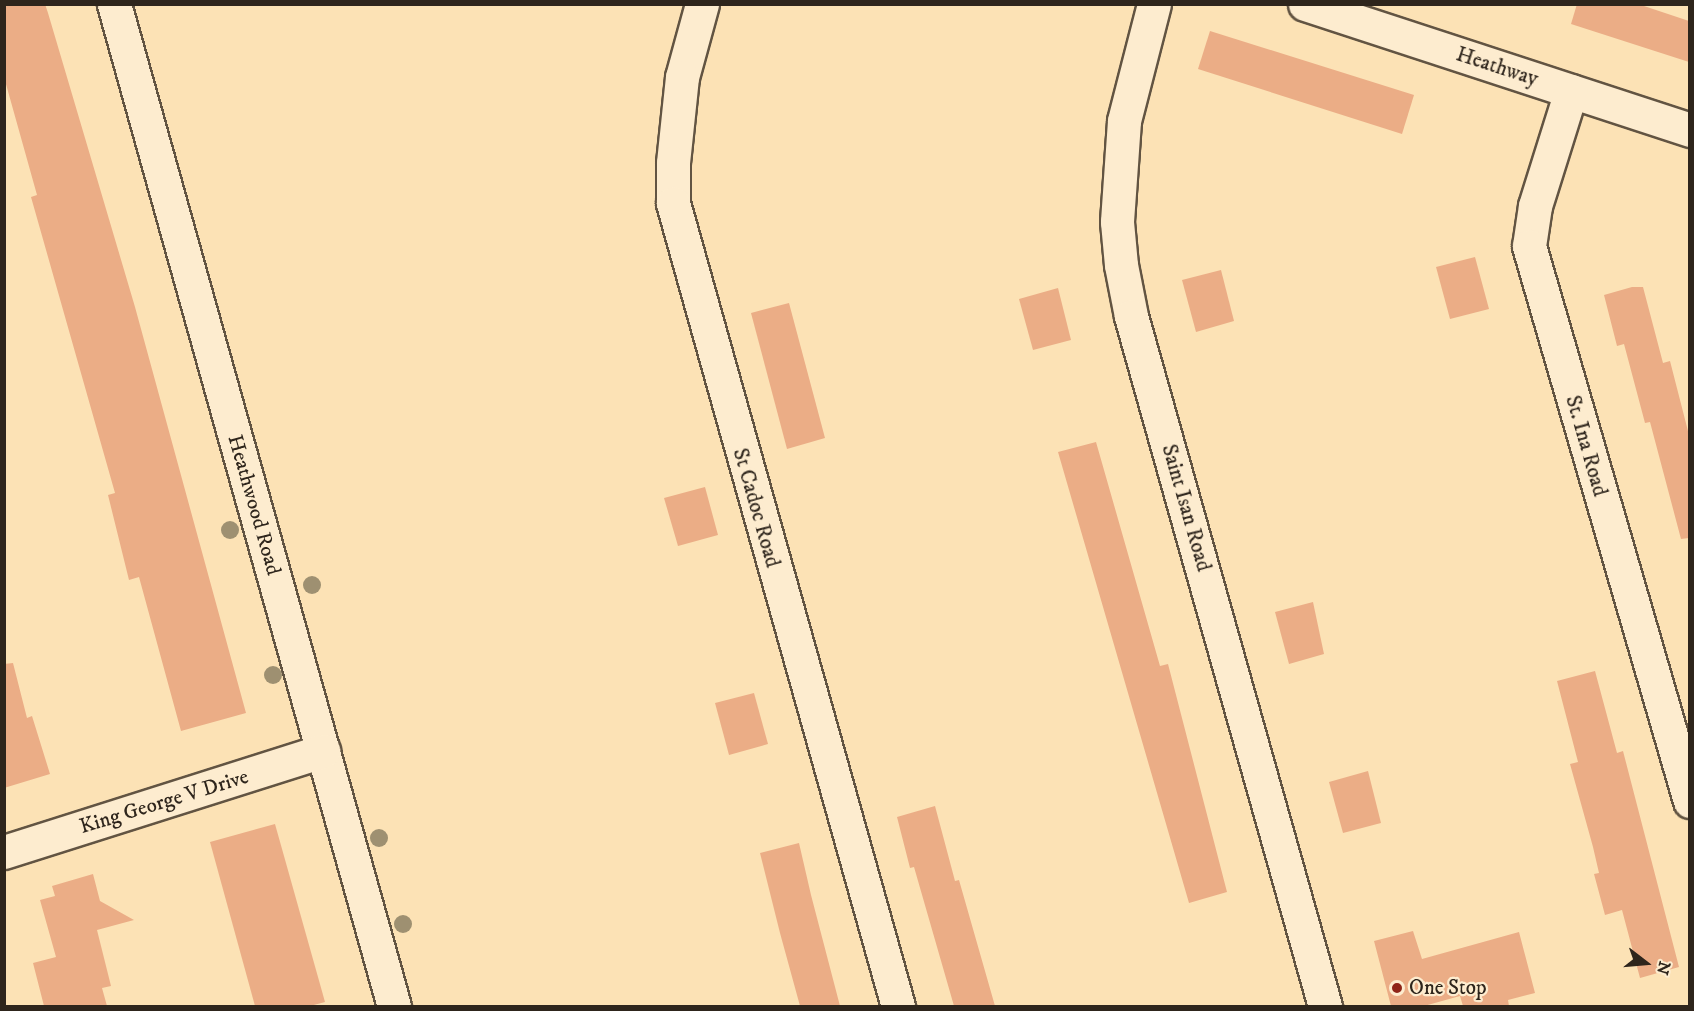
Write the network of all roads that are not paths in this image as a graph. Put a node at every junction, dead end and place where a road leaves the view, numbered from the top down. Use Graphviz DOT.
graph roads {
  1 [pos="114,4"];
  2 [pos="702,4"];
  3 [pos="1154,4"];
  4 [pos="1305,4"];
  5 [pos="1571,91"];
  6 [pos="1689,130"];
  7 [pos="323,751"];
  8 [pos="1689,801"];
  9 [pos="4,852"];
  10 [pos="394,1006"];
  11 [pos="898,1006"];
  12 [pos="1325,1006"];
  1 -- 7 [label="street, Heathwood Road"];
  2 -- 11 [label="street, St Cadoc Road"];
  3 -- 12 [label="street, Saint Isan Road"];
  4 -- 5 [label="street, Heathway"];
  5 -- 6 [label="street, Heathway"];
  5 -- 8 [label="street, St. Ina Road"];
  7 -- 9 [label="street, King George V Drive"];
  7 -- 10 [label="street, Heathwood Road"];
}
